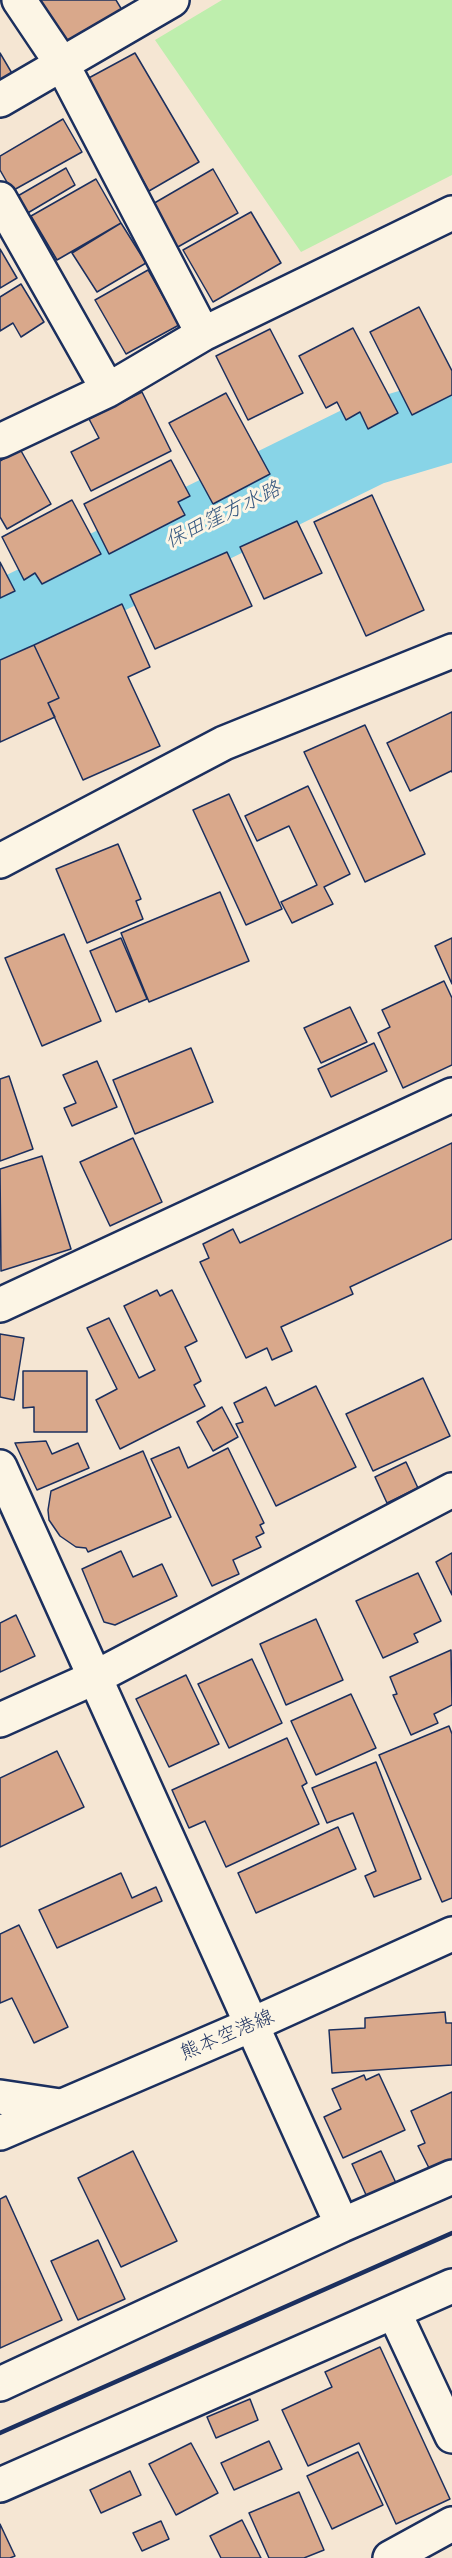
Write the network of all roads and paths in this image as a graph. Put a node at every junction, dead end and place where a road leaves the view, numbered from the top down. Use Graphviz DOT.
graph roads {
  1 [pos="19,0"];
  2 [pos="172,0"];
  3 [pos="62,64"];
  4 [pos="0,100"];
  5 [pos="0,199"];
  6 [pos="452,213"];
  7 [pos="203,334"];
  8 [pos="108,390"];
  9 [pos="0,441"];
  10 [pos="452,651"];
  11 [pos="0,861"];
  12 [pos="452,1095"];
  13 [pos="0,1305"];
  14 [pos="0,1467"];
  15 [pos="452,1490"];
  16 [pos="96,1677"];
  17 [pos="0,1720"];
  18 [pos="452,1934"];
  19 [pos="251,2025"];
  20 [pos="0,2097"];
  21 [pos="60,2106"];
  22 [pos="0,2133"];
  23 [pos="452,2177"];
  24 [pos="342,2225"];
  25 [pos="452,2286"];
  26 [pos="394,2312"];
  27 [pos="0,2384"];
  28 [pos="452,2436"];
  29 [pos="0,2485"];
  30 [pos="452,2524"];
  31 [pos="390,2558"];
  1 -- 3 [label="street"];
  2 -- 3 [label="street"];
  3 -- 4 [label="street"];
  3 -- 7 [label="street"];
  5 -- 8 [label="street"];
  6 -- 7 [label="street"];
  7 -- 8 [label="street"];
  8 -- 9 [label="street"];
  10 -- 11 [label="street"];
  12 -- 13 [label="street"];
  14 -- 16 [label="street"];
  15 -- 16 [label="street"];
  16 -- 17 [label="street"];
  16 -- 19 [label="street"];
  18 -- 19 [label="street, 熊本空港線"];
  19 -- 21 [label="street, 熊本空港線"];
  19 -- 24 [label="street"];
  20 -- 21 [label="street"];
  21 -- 22 [label="street, 熊本空港線"];
  23 -- 24 [label="street"];
  24 -- 27 [label="street"];
  25 -- 26 [label="street"];
  26 -- 28 [label="street"];
  26 -- 29 [label="street"];
  30 -- 31 [label="street"];
}
